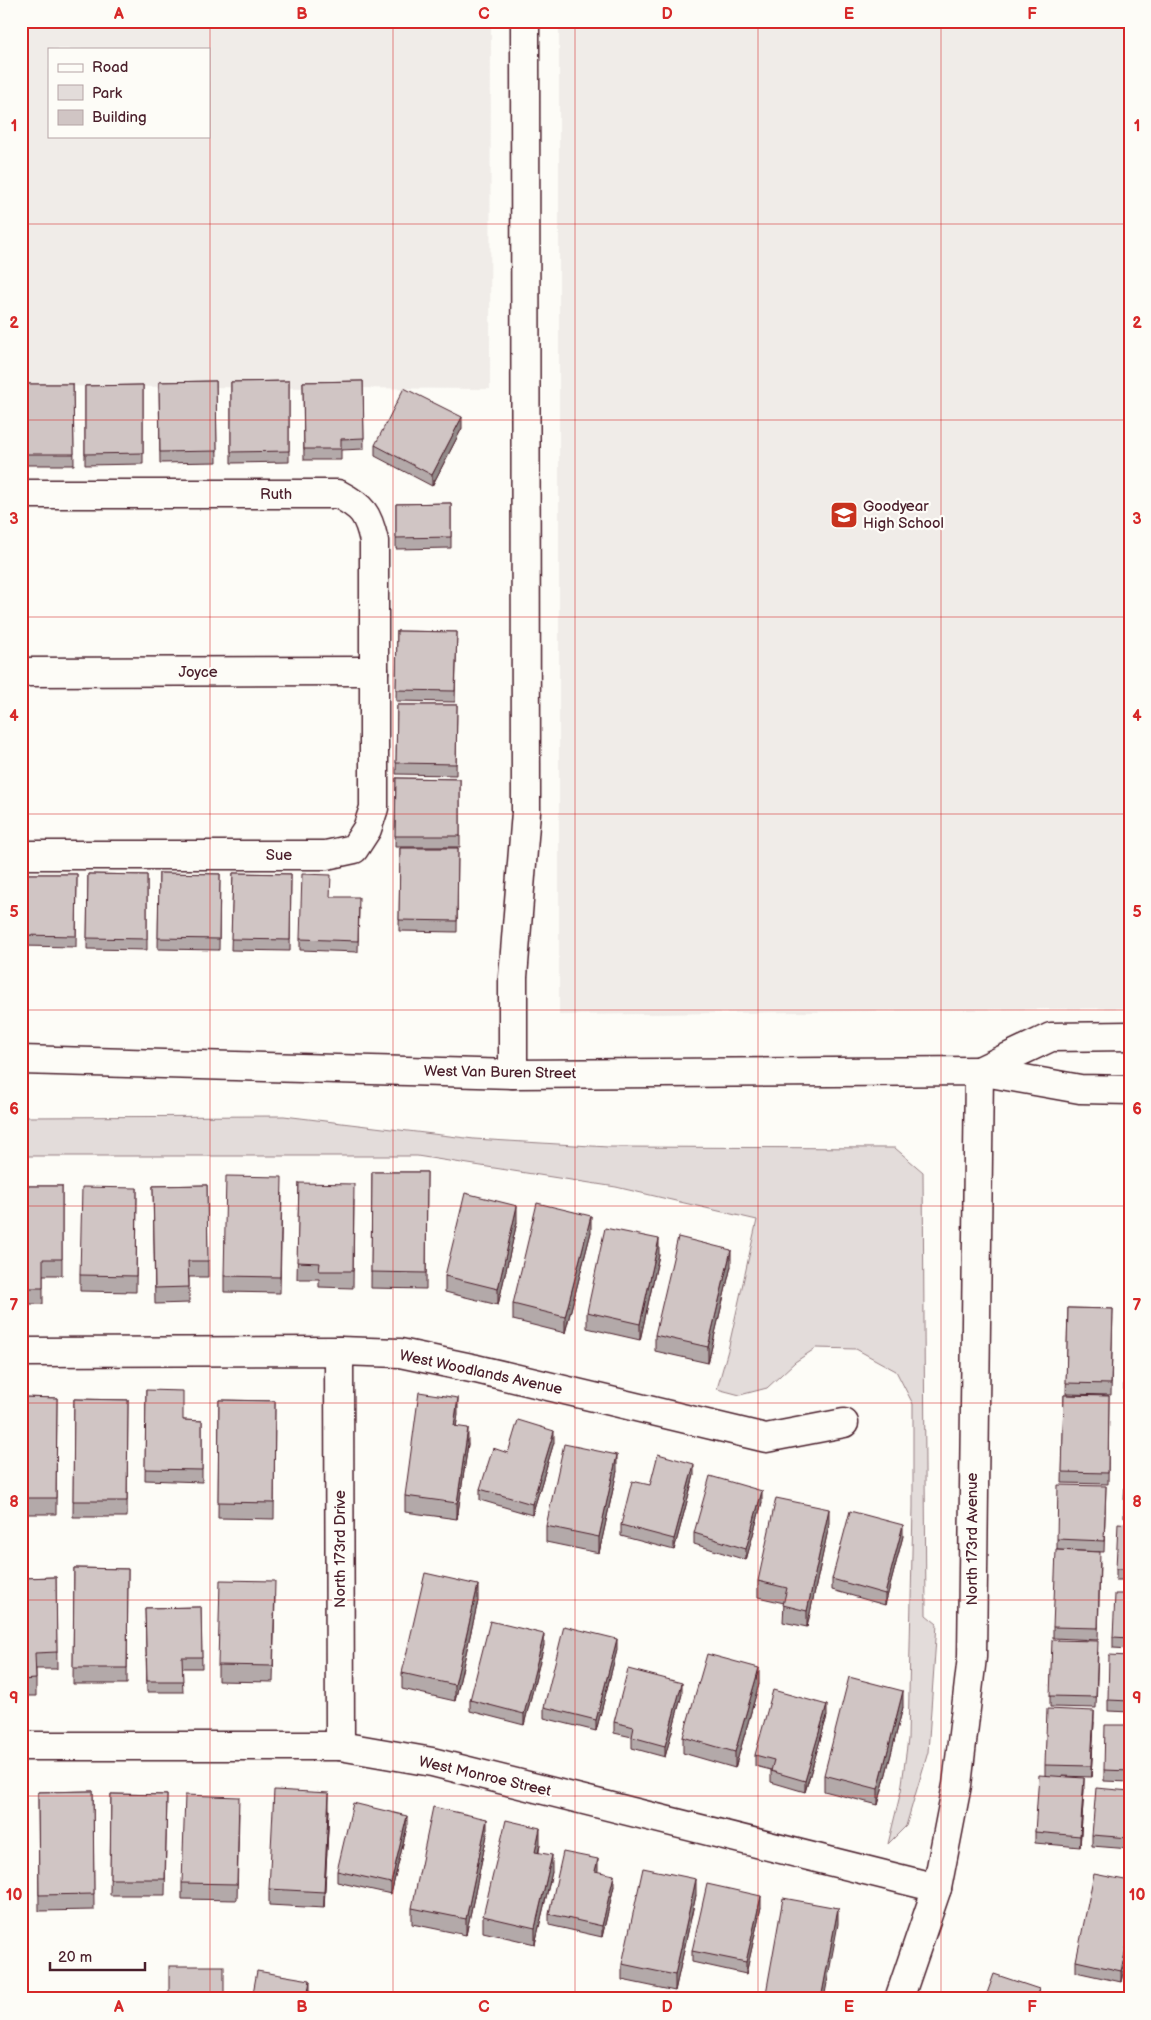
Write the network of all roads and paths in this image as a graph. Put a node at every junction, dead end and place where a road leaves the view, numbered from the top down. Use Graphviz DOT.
graph roads {
  1 [pos="525,21"];
  2 [pos="21,494"];
  3 [pos="374,671"];
  4 [pos="21,672"];
  5 [pos="21,855"];
  6 [pos="1130,1036"];
  7 [pos="21,1060"];
  8 [pos="979,1071"];
  9 [pos="512,1074"];
  10 [pos="1130,1090"];
  11 [pos="339,1351"];
  12 [pos="21,1352"];
  13 [pos="844,1423"];
  14 [pos="21,1746"];
  15 [pos="340,1746"];
  16 [pos="937,1888"];
  17 [pos="899,1999"];
  1 -- 9 [label="street"];
  2 -- 3 [label="street, Ruth"];
  3 -- 4 [label="street, Joyce"];
  3 -- 5 [label="street, Sue"];
  6 -- 8 [label="street, West Van Buren Street"];
  7 -- 9 [label="street, West Van Buren Street"];
  8 -- 9 [label="street, West Van Buren Street"];
  8 -- 10 [label="street, West Van Buren Street"];
  8 -- 16 [label="street, North 173rd Avenue"];
  11 -- 12 [label="street, West Woodlands Avenue"];
  11 -- 13 [label="street, West Woodlands Avenue"];
  11 -- 15 [label="street, North 173rd Drive"];
  14 -- 15 [label="street, West Monroe Street"];
  15 -- 16 [label="street, West Monroe Street"];
  16 -- 17 [label="street, North 173rd Avenue"];
}
